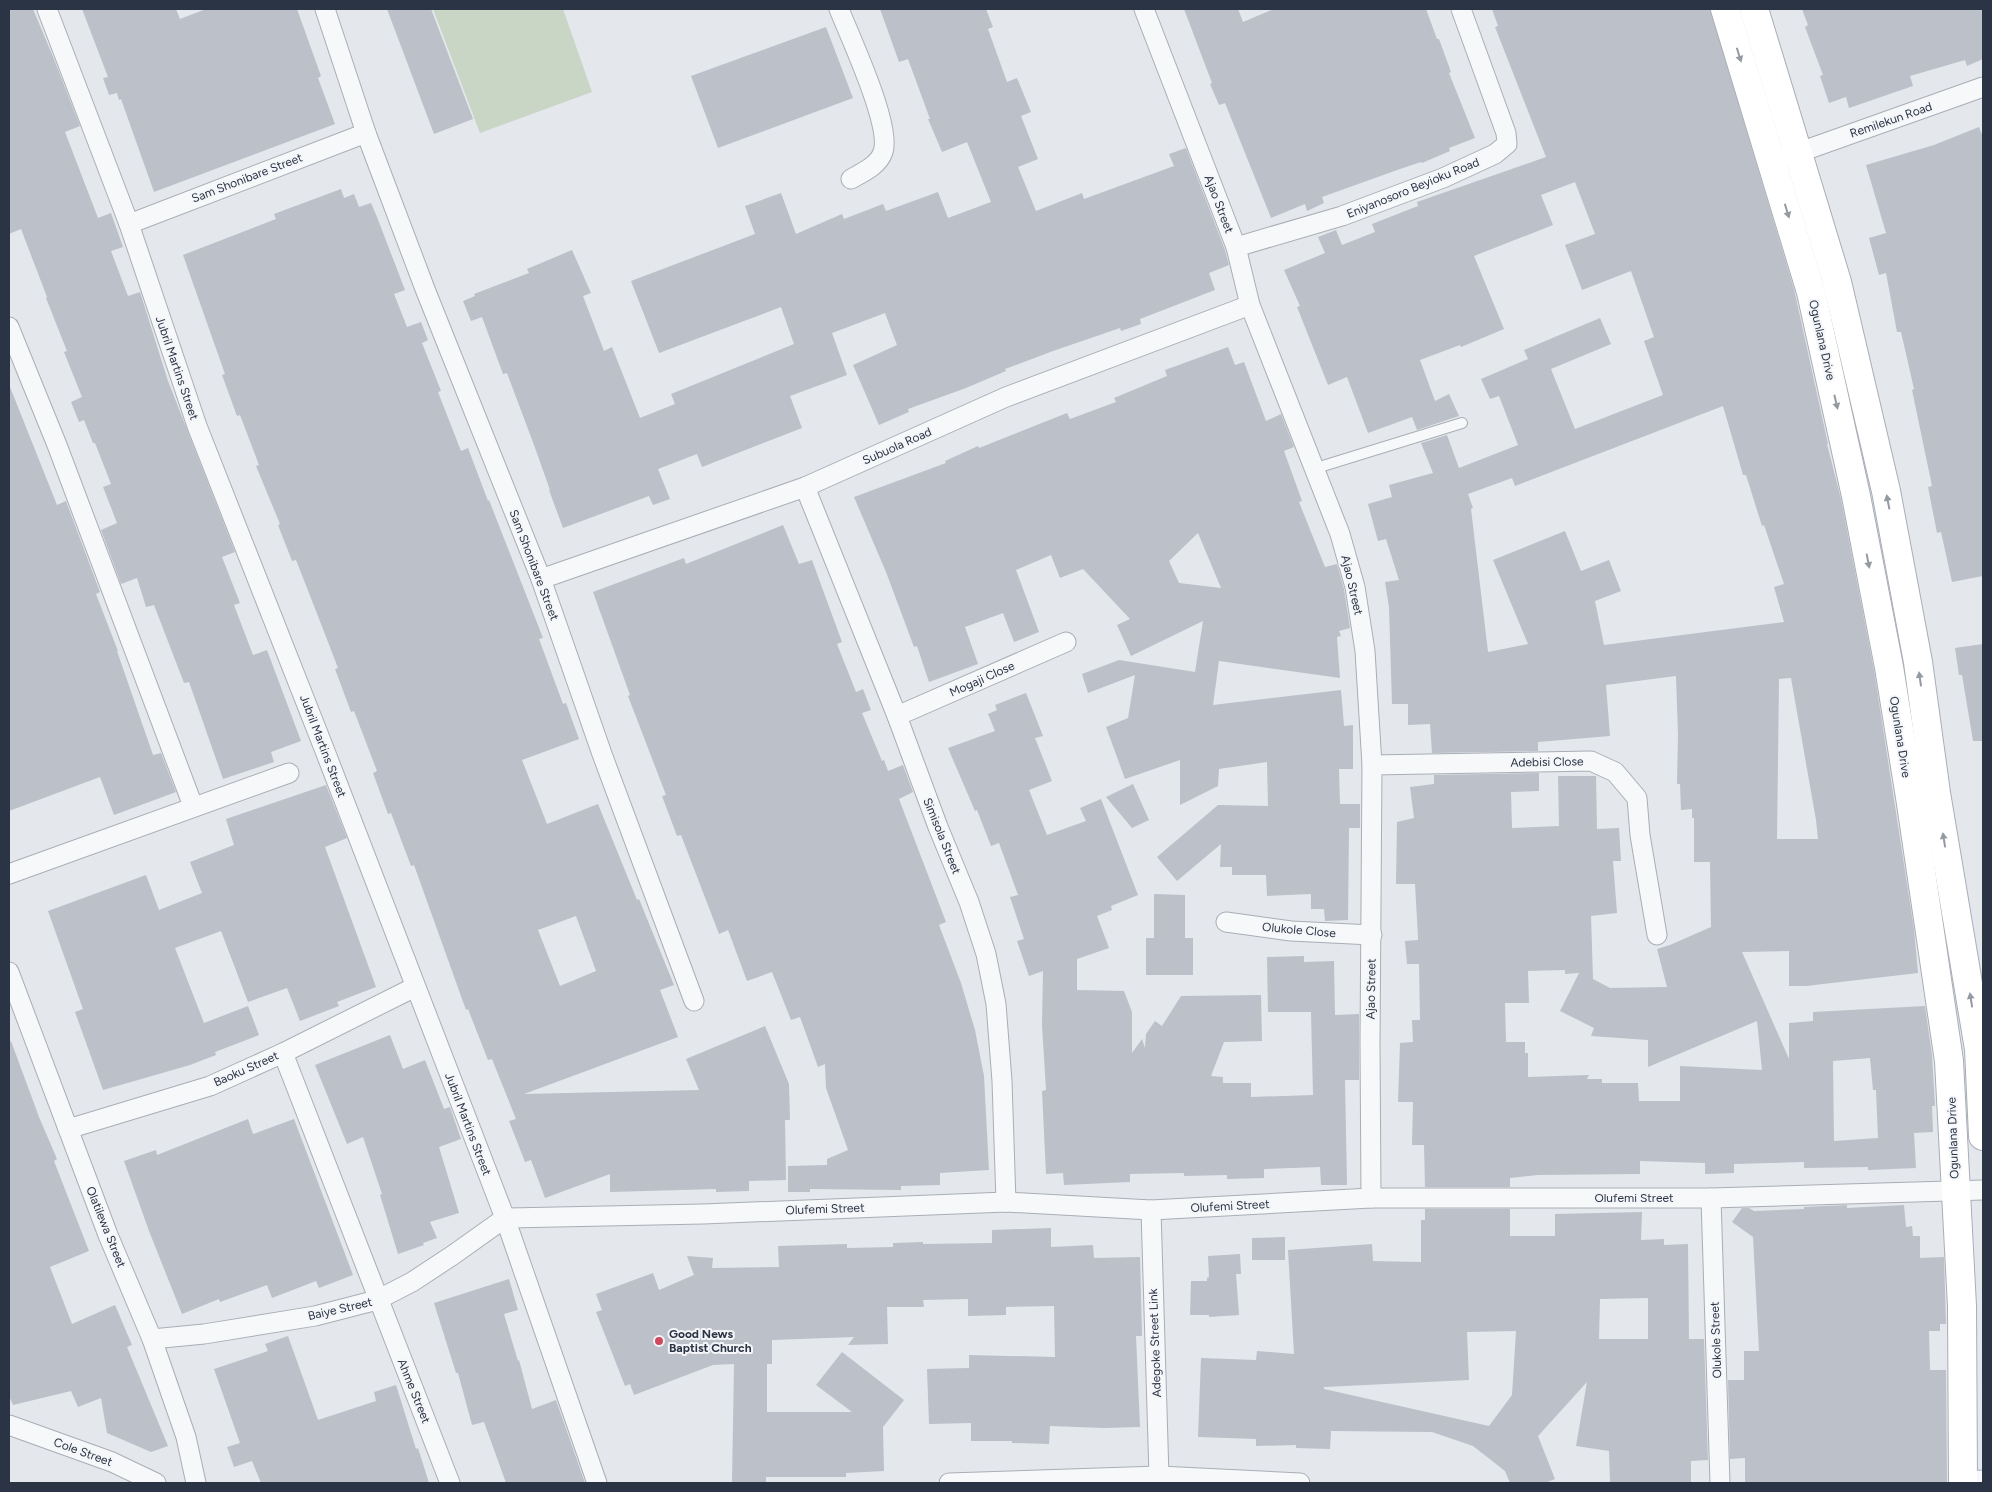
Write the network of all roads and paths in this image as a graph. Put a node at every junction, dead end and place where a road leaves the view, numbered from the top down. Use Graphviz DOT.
graph roads {
  1 [pos="47,9"];
  2 [pos="325,9"];
  3 [pos="839,9"];
  4 [pos="1144,9"];
  5 [pos="1461,9"];
  6 [pos="1725,9"];
  7 [pos="1754,9"];
  8 [pos="1983,88"];
  9 [pos="366,133"];
  10 [pos="1799,153"];
  11 [pos="1772,162"];
  12 [pos="851,179"];
  13 [pos="129,224"];
  14 [pos="1236,247"];
  15 [pos="1250,305"];
  16 [pos="9,327"];
  17 [pos="1462,422"];
  18 [pos="1313,469"];
  19 [pos="804,487"];
  20 [pos="541,579"];
  21 [pos="1066,642"];
  22 [pos="898,716"];
  23 [pos="1372,765"];
  24 [pos="289,773"];
  25 [pos="193,806"];
  26 [pos="9,874"];
  27 [pos="1226,922"];
  28 [pos="1372,935"];
  29 [pos="1657,935"];
  30 [pos="9,972"];
  31 [pos="415,987"];
  32 [pos="694,1001"];
  33 [pos="17,1018"];
  34 [pos="1981,1048"];
  35 [pos="1948,1052"];
  36 [pos="283,1053"];
  37 [pos="1982,1082"];
  38 [pos="1951,1086"];
  39 [pos="68,1129"];
  40 [pos="1983,1136"];
  41 [pos="1955,1190"];
  42 [pos="1983,1190"];
  43 [pos="1371,1198"];
  44 [pos="1711,1198"];
  45 [pos="1006,1202"];
  46 [pos="1151,1210"];
  47 [pos="504,1218"];
  48 [pos="377,1300"];
  49 [pos="152,1339"];
  50 [pos="9,1425"];
  51 [pos="1159,1476"];
  52 [pos="1970,1482"];
  53 [pos="156,1483"];
  54 [pos="196,1483"];
  55 [pos="450,1483"];
  56 [pos="597,1483"];
  57 [pos="949,1483"];
  58 [pos="1300,1483"];
  59 [pos="1720,1483"];
  1 -- 13 [label="street, Jubril Martins Street"];
  2 -- 9 [label="street, Sam Shonibare Street"];
  3 -- 12 [label="street"];
  4 -- 14 [label="street, Ajao Street"];
  5 -- 14 [label="street, Eniyanosoro Beyioku Road"];
  6 -- 11 [label="main road, Ogunlana Drive, one-way"];
  7 -- 10 [label="main road"];
  8 -- 10 [label="street, Remilekun Road"];
  9 -- 13 [label="street, Sam Shonibare Street"];
  9 -- 20 [label="street, Sam Shonibare Street"];
  10 -- 11 [label="street, Remilekun Road"];
  34 -- 10 [label="main road, one-way"];
  11 -- 35 [label="main road, Ogunlana Drive, one-way"];
  13 -- 31 [label="street, Jubril Martins Street"];
  14 -- 15 [label="street, Ajao Street"];
  15 -- 18 [label="street, Ajao Street"];
  15 -- 19 [label="street, Subuola Road"];
  16 -- 25 [label="street"];
  17 -- 18 [label="lane"];
  18 -- 23 [label="street, Ajao Street"];
  19 -- 20 [label="street, Subuola Road"];
  19 -- 22 [label="street, Simisola Street"];
  20 -- 32 [label="street, Sam Shonibare Street"];
  21 -- 22 [label="street, Mogaji Close"];
  22 -- 45 [label="street, Simisola Street"];
  23 -- 28 [label="street, Ajao Street"];
  23 -- 29 [label="street, Adebisi Close"];
  24 -- 25 [label="street"];
  25 -- 26 [label="street"];
  27 -- 28 [label="street, Olukole Close"];
  28 -- 43 [label="street, Ajao Street"];
  30 -- 33 [label="street, Olatilewa Street"];
  31 -- 36 [label="street, Baoku Street"];
  31 -- 47 [label="street, Jubril Martins Street"];
  33 -- 39 [label="street, Olatilewa Street"];
  34 -- 35 [label="main road"];
  34 -- 37 [label="main road"];
  35 -- 38 [label="main road, Ogunlana Drive"];
  36 -- 39 [label="street, Baoku Street"];
  36 -- 48 [label="street, Ahme Street"];
  37 -- 38 [label="main road"];
  37 -- 40 [label="main road"];
  38 -- 41 [label="main road, Ogunlana Drive"];
  39 -- 49 [label="street, Olatilewa Street"];
  41 -- 42 [label="street, Olufemi Street"];
  41 -- 44 [label="street, Olufemi Street"];
  41 -- 52 [label="main road, Ogunlana Drive"];
  43 -- 44 [label="street, Olufemi Street"];
  43 -- 46 [label="street, Olufemi Street"];
  44 -- 59 [label="street, Olukole Street"];
  45 -- 46 [label="street, Olufemi Street"];
  45 -- 47 [label="street, Olufemi Street"];
  46 -- 51 [label="street, Adegoke Street Link"];
  47 -- 48 [label="street, Baiye Street"];
  47 -- 56 [label="street, Jubril Martins Street"];
  48 -- 49 [label="street, Baiye Street"];
  48 -- 55 [label="street, Ahme Street"];
  49 -- 54 [label="street, Olatilewa Street"];
  50 -- 53 [label="street, Cole Street"];
  51 -- 57 [label="street"];
  51 -- 58 [label="street"];
}
